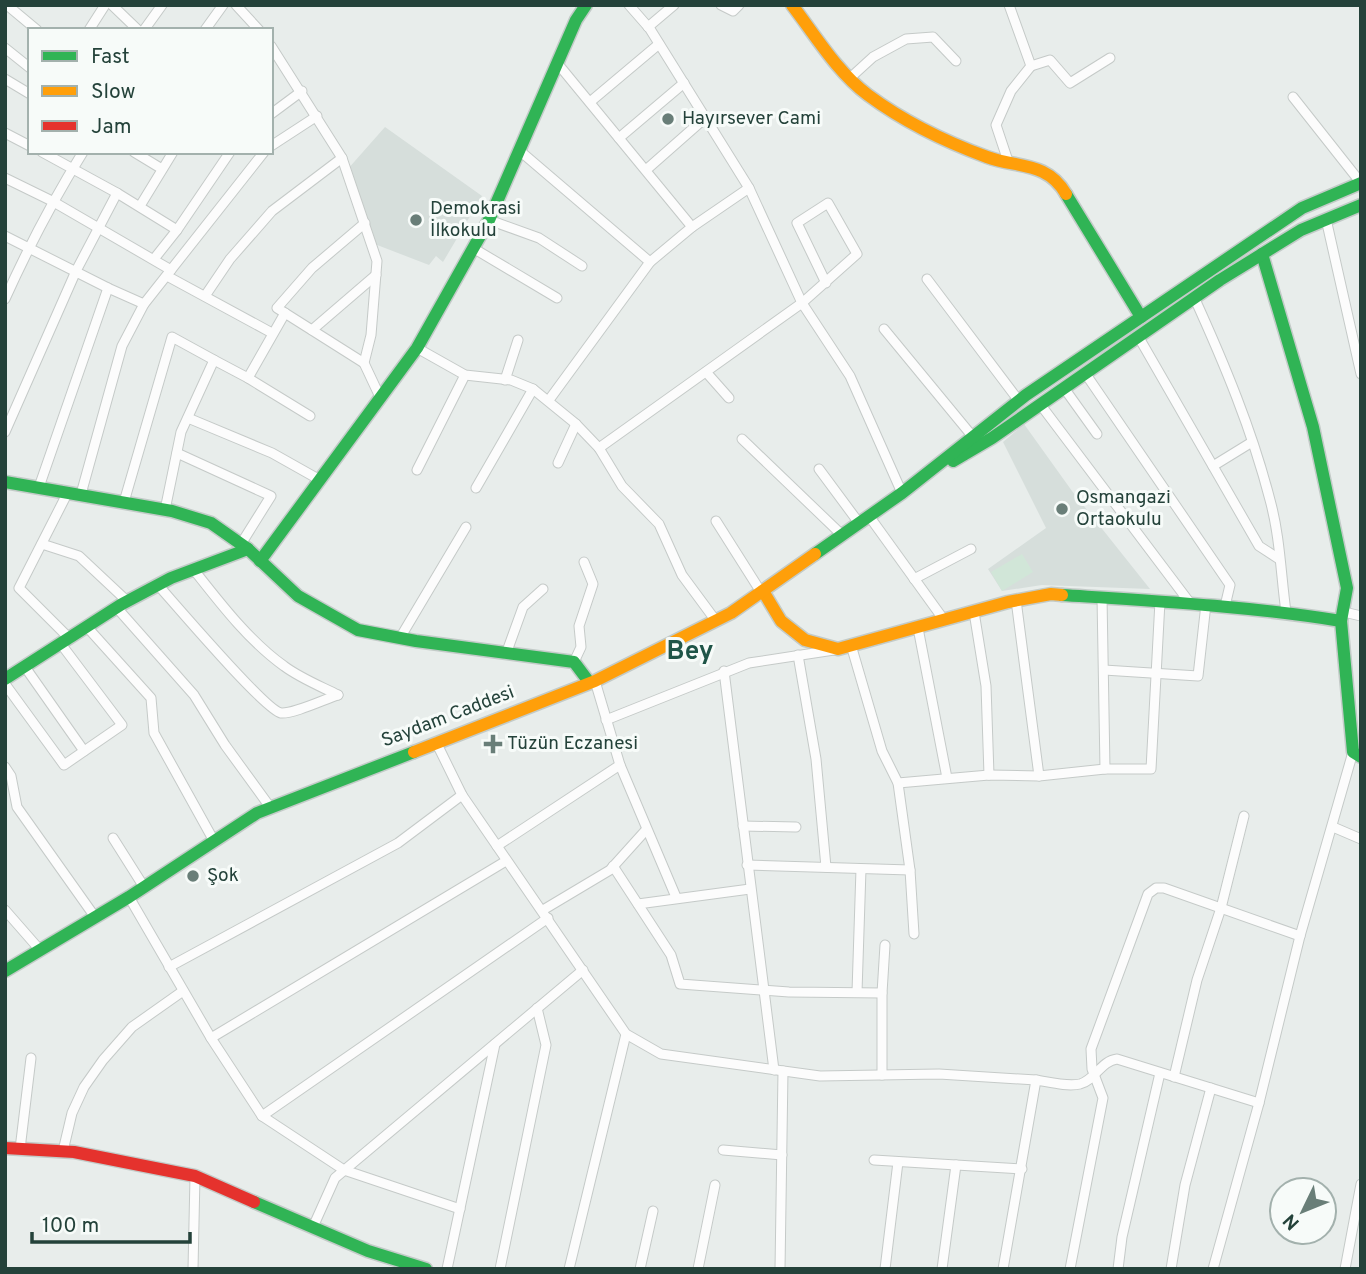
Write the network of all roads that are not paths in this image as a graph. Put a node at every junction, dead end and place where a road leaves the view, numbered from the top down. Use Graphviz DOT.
graph roads {
  1 [pos="7,5"];
  2 [pos="105,5"];
  3 [pos="112,5"];
  4 [pos="162,5"];
  5 [pos="223,5"];
  6 [pos="236,5"];
  7 [pos="586,5"];
  8 [pos="629,5"];
  9 [pos="674,5"];
  10 [pos="720,5"];
  11 [pos="739,5"];
  12 [pos="792,5"];
  13 [pos="1009,5"];
  14 [pos="648,27"];
  15 [pos="35,28"];
  16 [pos="90,28"];
  17 [pos="136,28"];
  18 [pos="145,28"];
  19 [pos="206,28"];
  20 [pos="258,28"];
  21 [pos="659,44"];
  22 [pos="5,48"];
  23 [pos="273,49"];
  24 [pos="1110,58"];
  25 [pos="956,61"];
  26 [pos="558,64"];
  27 [pos="28,66"];
  28 [pos="1031,66"];
  29 [pos="850,78"];
  30 [pos="5,79"];
  31 [pos="684,83"];
  32 [pos="28,91"];
  33 [pos="302,92"];
  34 [pos="1293,97"];
  35 [pos="590,102"];
  36 [pos="273,113"];
  37 [pos="317,116"];
  38 [pos="705,118"];
  39 [pos="5,133"];
  40 [pos="619,138"];
  41 [pos="28,145"];
  42 [pos="273,145"];
  43 [pos="520,150"];
  44 [pos="46,154"];
  45 [pos="82,154"];
  46 [pos="137,154"];
  47 [pos="172,154"];
  48 [pos="229,154"];
  49 [pos="262,154"];
  50 [pos="342,158"];
  51 [pos="1008,161"];
  52 [pos="73,169"];
  53 [pos="162,169"];
  54 [pos="646,170"];
  55 [pos="5,178"];
  56 [pos="1361,183"];
  57 [pos="749,188"];
  58 [pos="117,193"];
  59 [pos="52,201"];
  60 [pos="1361,205"];
  61 [pos="140,206"];
  62 [pos="489,219"];
  63 [pos="1326,219"];
  64 [pos="365,223"];
  65 [pos="692,227"];
  66 [pos="99,228"];
  67 [pos="177,230"];
  68 [pos="5,236"];
  69 [pos="28,247"];
  70 [pos="473,248"];
  71 [pos="1262,254"];
  72 [pos="154,259"];
  73 [pos="650,262"];
  74 [pos="582,266"];
  75 [pos="76,271"];
  76 [pos="169,273"];
  77 [pos="376,275"];
  78 [pos="928,279"];
  79 [pos="826,283"];
  80 [pos="108,288"];
  81 [pos="205,296"];
  82 [pos="557,298"];
  83 [pos="1194,298"];
  84 [pos="5,299"];
  85 [pos="802,303"];
  86 [pos="144,304"];
  87 [pos="285,313"];
  88 [pos="1141,317"];
  89 [pos="884,329"];
  90 [pos="312,330"];
  91 [pos="272,333"];
  92 [pos="1138,336"];
  93 [pos="518,340"];
  94 [pos="417,348"];
  95 [pos="214,360"];
  96 [pos="364,363"];
  97 [pos="706,372"];
  98 [pos="1085,373"];
  99 [pos="1361,374"];
  100 [pos="465,375"];
  101 [pos="248,378"];
  102 [pos="505,380"];
  103 [pos="1064,388"];
  104 [pos="533,389"];
  105 [pos="380,397"];
  106 [pos="729,398"];
  107 [pos="549,400"];
  108 [pos="1019,401"];
  109 [pos="1040,404"];
  110 [pos="310,416"];
  111 [pos="188,418"];
  112 [pos="576,424"];
  113 [pos="5,432"];
  114 [pos="1097,434"];
  115 [pos="973,437"];
  116 [pos="742,439"];
  117 [pos="1252,442"];
  118 [pos="599,448"];
  119 [pos="177,453"];
  120 [pos="558,463"];
  121 [pos="1213,466"];
  122 [pos="819,469"];
  123 [pos="417,470"];
  124 [pos="320,480"];
  125 [pos="6,483"];
  126 [pos="38,487"];
  127 [pos="475,488"];
  128 [pos="74,493"];
  129 [pos="902,493"];
  130 [pos="124,502"];
  131 [pos="165,510"];
  132 [pos="864,519"];
  133 [pos="716,521"];
  134 [pos="466,527"];
  135 [pos="842,535"];
  136 [pos="41,544"];
  137 [pos="244,547"];
  138 [pos="971,549"];
  139 [pos="1279,559"];
  140 [pos="260,561"];
  141 [pos="584,562"];
  142 [pos="194,570"];
  143 [pos="914,579"];
  144 [pos="158,585"];
  145 [pos="543,589"];
  146 [pos="762,591"];
  147 [pos="1102,597"];
  148 [pos="1016,600"];
  149 [pos="1160,601"];
  150 [pos="1190,603"];
  151 [pos="122,604"];
  152 [pos="1206,604"];
  153 [pos="1225,606"];
  154 [pos="974,612"];
  155 [pos="1286,612"];
  156 [pos="1342,616"];
  157 [pos="1361,616"];
  158 [pos="944,620"];
  159 [pos="716,621"];
  160 [pos="87,627"];
  161 [pos="918,628"];
  162 [pos="400,638"];
  163 [pos="65,641"];
  164 [pos="844,647"];
  165 [pos="506,654"];
  166 [pos="798,655"];
  167 [pos="574,662"];
  168 [pos="25,667"];
  169 [pos="1104,670"];
  170 [pos="724,671"];
  171 [pos="1155,672"];
  172 [pos="5,681"];
  173 [pos="592,682"];
  174 [pos="606,720"];
  175 [pos="436,742"];
  176 [pos="84,751"];
  177 [pos="1357,754"];
  178 [pos="620,765"];
  179 [pos="5,767"];
  180 [pos="1105,769"];
  181 [pos="989,775"];
  182 [pos="1039,776"];
  183 [pos="947,778"];
  184 [pos="898,783"];
  185 [pos="462,795"];
  186 [pos="270,807"];
  187 [pos="1244,816"];
  188 [pos="743,826"];
  189 [pos="796,827"];
  190 [pos="1333,827"];
  191 [pos="646,830"];
  192 [pos="113,838"];
  193 [pos="1361,839"];
  194 [pos="214,841"];
  195 [pos="497,846"];
  196 [pos="506,861"];
  197 [pos="747,865"];
  198 [pos="613,866"];
  199 [pos="826,867"];
  200 [pos="861,869"];
  201 [pos="910,870"];
  202 [pos="144,887"];
  203 [pos="750,889"];
  204 [pos="128,897"];
  205 [pos="676,897"];
  206 [pos="638,904"];
  207 [pos="1221,908"];
  208 [pos="5,910"];
  209 [pos="545,914"];
  210 [pos="95,917"];
  211 [pos="914,934"];
  212 [pos="1300,936"];
  213 [pos="886,945"];
  214 [pos="40,950"];
  215 [pos="169,967"];
  216 [pos="583,970"];
  217 [pos="5,971"];
  218 [pos="183,990"];
  219 [pos="764,990"];
  220 [pos="857,992"];
  221 [pos="882,993"];
  222 [pos="537,1008"];
  223 [pos="626,1034"];
  224 [pos="211,1038"];
  225 [pos="495,1044"];
  226 [pos="31,1058"];
  227 [pos="779,1070"];
  228 [pos="1160,1073"];
  229 [pos="882,1075"];
  230 [pos="1094,1075"];
  231 [pos="1174,1077"];
  232 [pos="1036,1080"];
  233 [pos="1212,1088"];
  234 [pos="1259,1103"];
  235 [pos="262,1116"];
  236 [pos="5,1148"];
  237 [pos="20,1149"];
  238 [pos="723,1150"];
  239 [pos="63,1151"];
  240 [pos="782,1155"];
  241 [pos="874,1160"];
  242 [pos="898,1162"];
  243 [pos="957,1165"];
  244 [pos="1022,1169"];
  245 [pos="344,1170"];
  246 [pos="195,1176"];
  247 [pos="1361,1184"];
  248 [pos="715,1185"];
  249 [pos="460,1209"];
  250 [pos="653,1211"];
  251 [pos="313,1227"];
  252 [pos="193,1269"];
  253 [pos="426,1269"];
  254 [pos="447,1269"];
  255 [pos="500,1269"];
  256 [pos="569,1269"];
  257 [pos="640,1269"];
  258 [pos="698,1269"];
  259 [pos="780,1269"];
  260 [pos="885,1269"];
  261 [pos="942,1269"];
  262 [pos="1003,1269"];
  263 [pos="1070,1269"];
  264 [pos="1118,1269"];
  265 [pos="1171,1269"];
  266 [pos="1213,1269"];
  267 [pos="1345,1269"];
  1 -- 15 [label="street"];
  2 -- 16 [label="street"];
  3 -- 17 [label="street"];
  4 -- 18 [label="street"];
  5 -- 19 [label="street"];
  6 -- 20 [label="street"];
  7 -- 26 [label="main road"];
  8 -- 14 [label="street"];
  9 -- 14 [label="street"];
  10 -- 11 [label="street"];
  12 -- 29 [label="main road"];
  13 -- 28 [label="street"];
  14 -- 21 [label="street"];
  21 -- 31 [label="street"];
  21 -- 35 [label="street"];
  22 -- 27 [label="street"];
  23 -- 33 [label="street"];
  24 -- 28 [label="street"];
  25 -- 29 [label="street"];
  26 -- 35 [label="street"];
  26 -- 43 [label="main road"];
  28 -- 51 [label="street"];
  29 -- 51 [label="main road"];
  30 -- 32 [label="street"];
  31 -- 38 [label="street"];
  31 -- 40 [label="street"];
  33 -- 36 [label="street"];
  33 -- 37 [label="street"];
  34 -- 56 [label="street"];
  35 -- 40 [label="street"];
  37 -- 42 [label="street"];
  37 -- 50 [label="street"];
  38 -- 54 [label="street"];
  38 -- 57 [label="street"];
  39 -- 41 [label="street"];
  40 -- 54 [label="street"];
  43 -- 62 [label="main road"];
  43 -- 73 [label="street"];
  44 -- 52 [label="street"];
  45 -- 52 [label="street"];
  46 -- 53 [label="street"];
  47 -- 53 [label="street"];
  48 -- 67 [label="street"];
  49 -- 76 [label="street"];
  50 -- 64 [label="street"];
  50 -- 81 [label="street"];
  51 -- 88 [label="main road"];
  52 -- 58 [label="street"];
  52 -- 59 [label="street"];
  53 -- 61 [label="street"];
  54 -- 65 [label="street"];
  55 -- 59 [label="street"];
  56 -- 88 [label="main road"];
  57 -- 65 [label="street"];
  57 -- 85 [label="street"];
  58 -- 61 [label="street"];
  58 -- 66 [label="street"];
  59 -- 66 [label="street"];
  59 -- 69 [label="street"];
  60 -- 63 [label="main road"];
  61 -- 67 [label="street"];
  62 -- 70 [label="main road"];
  62 -- 74 [label="street"];
  63 -- 71 [label="main road"];
  63 -- 99 [label="street"];
  64 -- 77 [label="street"];
  64 -- 87 [label="street"];
  65 -- 73 [label="street"];
  66 -- 72 [label="street"];
  66 -- 75 [label="street"];
  67 -- 72 [label="street"];
  68 -- 69 [label="street"];
  69 -- 75 [label="street"];
  69 -- 84 [label="street"];
  70 -- 82 [label="street"];
  70 -- 94 [label="main road"];
  71 -- 83 [label="main road"];
  71 -- 156 [label="main road"];
  72 -- 76 [label="street"];
  73 -- 107 [label="street"];
  75 -- 80 [label="street"];
  75 -- 113 [label="street"];
  76 -- 81 [label="street"];
  76 -- 86 [label="street"];
  77 -- 90 [label="street"];
  77 -- 96 [label="street"];
  78 -- 108 [label="street"];
  79 -- 79 [label="street"];
  79 -- 85 [label="street"];
  80 -- 86 [label="street"];
  80 -- 126 [label="street"];
  81 -- 91 [label="street"];
  83 -- 92 [label="main road"];
  83 -- 117 [label="street"];
  85 -- 97 [label="street"];
  85 -- 129 [label="street"];
  86 -- 128 [label="street"];
  87 -- 90 [label="street"];
  87 -- 91 [label="street"];
  88 -- 108 [label="main road"];
  89 -- 115 [label="street"];
  90 -- 96 [label="street"];
  91 -- 101 [label="street"];
  92 -- 98 [label="main road"];
  92 -- 121 [label="street"];
  93 -- 102 [label="street"];
  94 -- 100 [label="street"];
  94 -- 105 [label="main road"];
  95 -- 101 [label="street"];
  95 -- 111 [label="street"];
  95 -- 130 [label="street"];
  96 -- 105 [label="street"];
  97 -- 106 [label="street"];
  97 -- 118 [label="street"];
  98 -- 103 [label="main road"];
  98 -- 153 [label="street"];
  100 -- 102 [label="street"];
  100 -- 123 [label="street"];
  101 -- 110 [label="street"];
  102 -- 104 [label="street"];
  103 -- 109 [label="main road"];
  103 -- 114 [label="street"];
  104 -- 107 [label="street"];
  104 -- 127 [label="street"];
  105 -- 124 [label="main road"];
  107 -- 112 [label="street"];
  108 -- 115 [label="main road"];
  109 -- 129 [label="main road"];
  109 -- 150 [label="street"];
  111 -- 119 [label="street"];
  111 -- 124 [label="street"];
  112 -- 118 [label="street"];
  112 -- 120 [label="street"];
  115 -- 129 [label="main road"];
  116 -- 135 [label="street"];
  117 -- 121 [label="street"];
  117 -- 139 [label="street"];
  118 -- 159 [label="street"];
  119 -- 131 [label="street"];
  119 -- 137 [label="street"];
  121 -- 139 [label="street"];
  122 -- 132 [label="street"];
  124 -- 140 [label="main road"];
  125 -- 126 [label="main road"];
  126 -- 128 [label="main road"];
  128 -- 130 [label="main road"];
  128 -- 136 [label="street"];
  129 -- 132 [label="main road, Saydam Caddesi"];
  130 -- 131 [label="main road"];
  131 -- 137 [label="main road"];
  132 -- 135 [label="main road, Saydam Caddesi"];
  132 -- 143 [label="street"];
  133 -- 146 [label="street"];
  134 -- 162 [label="street"];
  135 -- 146 [label="main road, Saydam Caddesi"];
  136 -- 151 [label="street"];
  136 -- 163 [label="street"];
  137 -- 140 [label="main road"];
  137 -- 142 [label="main road"];
  138 -- 143 [label="street"];
  139 -- 155 [label="street"];
  140 -- 162 [label="main road"];
  141 -- 167 [label="street"];
  142 -- 144 [label="main road"];
  142 -- 144 [label="street"];
  143 -- 158 [label="street"];
  144 -- 151 [label="main road"];
  145 -- 165 [label="street"];
  146 -- 159 [label="main road, Saydam Caddesi"];
  146 -- 164 [label="main road"];
  147 -- 148 [label="main road"];
  147 -- 149 [label="main road"];
  147 -- 169 [label="street"];
  148 -- 154 [label="main road"];
  148 -- 182 [label="street"];
  149 -- 150 [label="main road"];
  149 -- 171 [label="street"];
  150 -- 152 [label="main road"];
  151 -- 160 [label="main road"];
  151 -- 186 [label="street"];
  152 -- 153 [label="main road"];
  152 -- 171 [label="street"];
  153 -- 155 [label="main road"];
  154 -- 158 [label="main road"];
  154 -- 181 [label="street"];
  155 -- 156 [label="main road"];
  156 -- 157 [label="street"];
  156 -- 177 [label="main road"];
  158 -- 161 [label="main road"];
  159 -- 173 [label="main road, Saydam Caddesi"];
  160 -- 163 [label="main road"];
  160 -- 194 [label="street"];
  161 -- 164 [label="main road"];
  161 -- 183 [label="street"];
  162 -- 165 [label="main road"];
  163 -- 168 [label="main road"];
  163 -- 176 [label="street"];
  164 -- 166 [label="street"];
  164 -- 184 [label="street"];
  165 -- 167 [label="main road"];
  166 -- 170 [label="street"];
  166 -- 199 [label="street"];
  167 -- 173 [label="main road"];
  168 -- 172 [label="main road"];
  168 -- 176 [label="street"];
  169 -- 171 [label="street"];
  169 -- 180 [label="street"];
  170 -- 174 [label="street"];
  170 -- 188 [label="street"];
  171 -- 180 [label="street"];
  172 -- 176 [label="street"];
  173 -- 174 [label="street"];
  173 -- 175 [label="main road, Saydam Caddesi"];
  174 -- 178 [label="street"];
  175 -- 185 [label="street"];
  175 -- 186 [label="main road, Saydam Caddesi"];
  177 -- 190 [label="street"];
  178 -- 191 [label="street"];
  178 -- 195 [label="street"];
  179 -- 210 [label="street"];
  180 -- 182 [label="street"];
  181 -- 182 [label="street"];
  181 -- 183 [label="street"];
  183 -- 184 [label="street"];
  184 -- 201 [label="street"];
  185 -- 195 [label="street"];
  185 -- 215 [label="street"];
  186 -- 194 [label="main road, Saydam Caddesi"];
  187 -- 207 [label="street"];
  188 -- 189 [label="street"];
  188 -- 197 [label="street"];
  190 -- 193 [label="street"];
  190 -- 212 [label="street"];
  191 -- 198 [label="street"];
  191 -- 205 [label="street"];
  192 -- 202 [label="street"];
  194 -- 202 [label="main road, Saydam Caddesi"];
  195 -- 196 [label="street"];
  196 -- 209 [label="street"];
  196 -- 224 [label="street"];
  197 -- 199 [label="street"];
  197 -- 203 [label="street"];
  198 -- 206 [label="street"];
  198 -- 209 [label="street"];
  199 -- 200 [label="street"];
  200 -- 201 [label="street"];
  200 -- 220 [label="street"];
  201 -- 211 [label="street"];
  202 -- 204 [label="main road, Saydam Caddesi"];
  203 -- 205 [label="street"];
  203 -- 219 [label="street"];
  204 -- 210 [label="main road, Saydam Caddesi"];
  204 -- 215 [label="street"];
  205 -- 206 [label="street"];
  206 -- 219 [label="street"];
  207 -- 212 [label="street"];
  207 -- 230 [label="street"];
  207 -- 231 [label="street"];
  208 -- 214 [label="street"];
  209 -- 216 [label="street"];
  209 -- 235 [label="street"];
  210 -- 214 [label="main road, Saydam Caddesi"];
  212 -- 234 [label="street"];
  213 -- 221 [label="street"];
  214 -- 217 [label="main road, Saydam Caddesi"];
  215 -- 218 [label="street"];
  216 -- 222 [label="street"];
  216 -- 223 [label="street"];
  218 -- 224 [label="street"];
  218 -- 239 [label="street"];
  219 -- 220 [label="street"];
  219 -- 227 [label="street"];
  220 -- 221 [label="street"];
  221 -- 229 [label="street"];
  222 -- 225 [label="street"];
  222 -- 255 [label="street"];
  223 -- 227 [label="street"];
  223 -- 256 [label="street"];
  224 -- 235 [label="street"];
  225 -- 245 [label="street"];
  225 -- 249 [label="street"];
  226 -- 237 [label="street"];
  227 -- 229 [label="street"];
  227 -- 240 [label="street"];
  228 -- 230 [label="street"];
  228 -- 231 [label="street"];
  228 -- 264 [label="street"];
  229 -- 232 [label="street"];
  230 -- 232 [label="street"];
  230 -- 263 [label="street"];
  231 -- 233 [label="street"];
  232 -- 244 [label="street"];
  233 -- 234 [label="street"];
  233 -- 265 [label="street"];
  234 -- 266 [label="street"];
  235 -- 245 [label="street"];
  236 -- 237 [label="main road"];
  237 -- 239 [label="main road"];
  238 -- 240 [label="street"];
  239 -- 246 [label="main road"];
  240 -- 259 [label="street"];
  241 -- 242 [label="street"];
  242 -- 243 [label="street"];
  242 -- 260 [label="street"];
  243 -- 244 [label="street"];
  243 -- 261 [label="street"];
  244 -- 262 [label="street"];
  245 -- 249 [label="street"];
  245 -- 251 [label="street"];
  246 -- 251 [label="main road"];
  246 -- 252 [label="street"];
  247 -- 267 [label="street"];
  248 -- 258 [label="street"];
  249 -- 254 [label="street"];
  250 -- 257 [label="street"];
  251 -- 253 [label="main road"];
}
